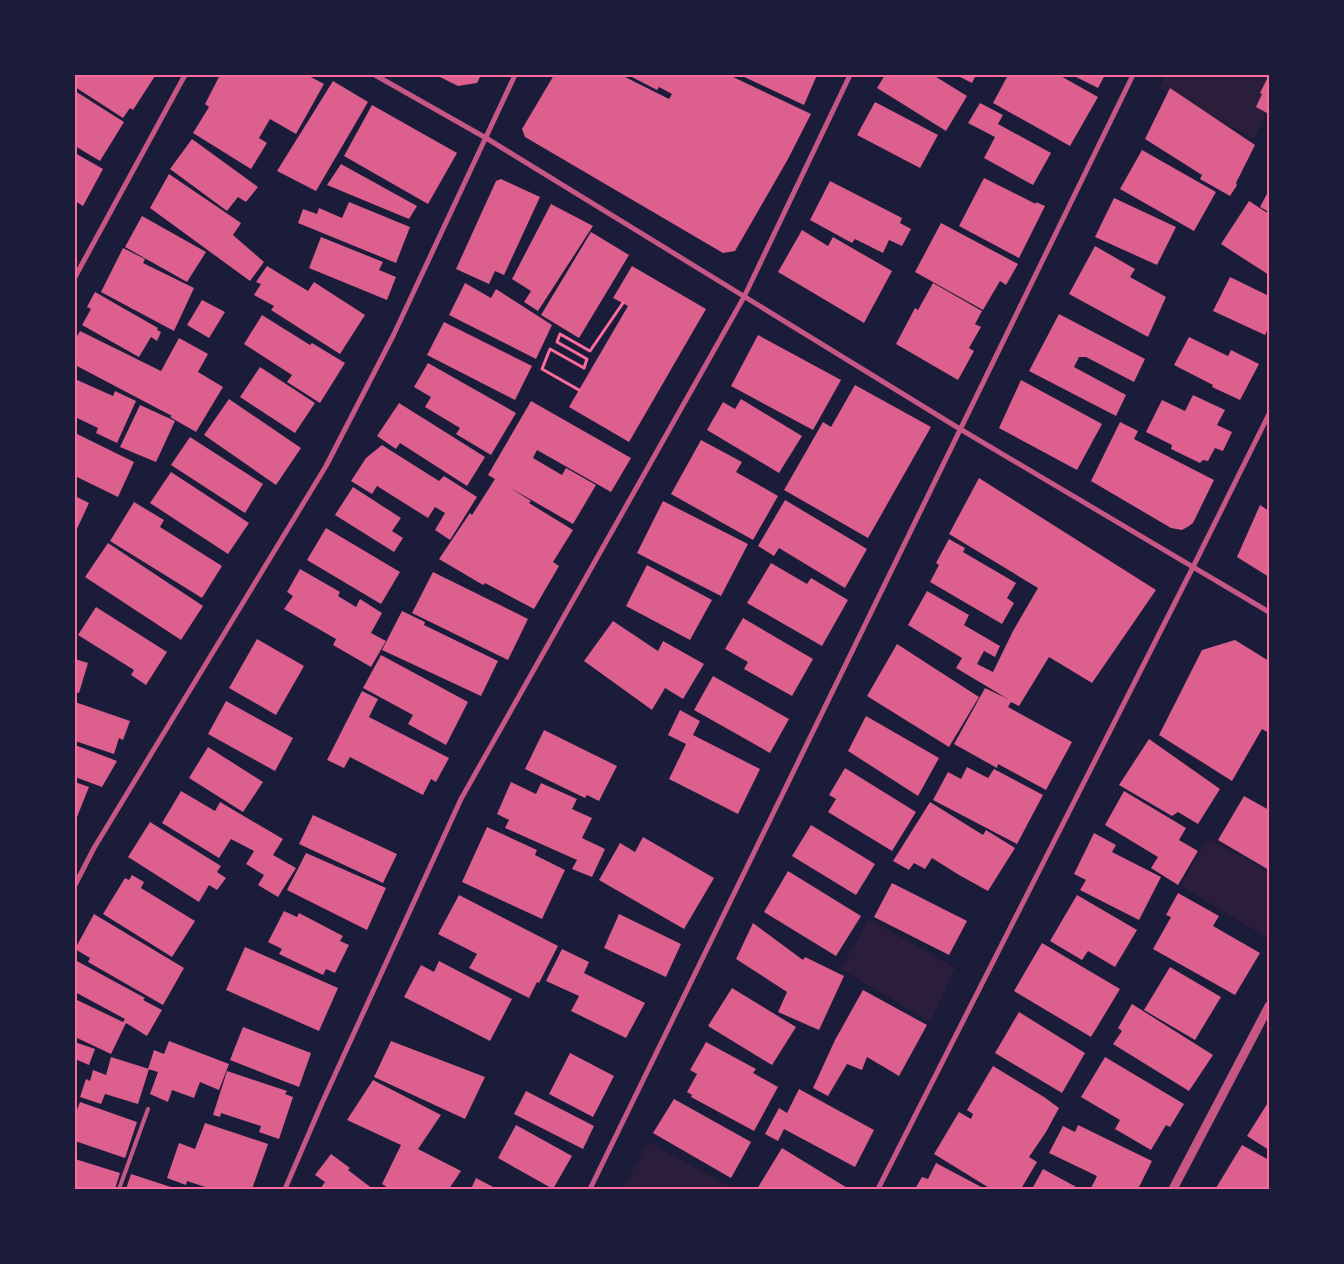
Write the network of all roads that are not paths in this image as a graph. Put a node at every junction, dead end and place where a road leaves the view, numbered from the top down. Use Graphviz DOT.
graph roads {
  1 [pos="185,75"];
  2 [pos="375,75"];
  3 [pos="515,75"];
  4 [pos="850,75"];
  5 [pos="1133,75"];
  6 [pos="486,138"];
  7 [pos="75,277"];
  8 [pos="744,297"];
  9 [pos="1269,414"];
  10 [pos="960,429"];
  11 [pos="1193,567"];
  12 [pos="1269,612"];
  13 [pos="75,885"];
  14 [pos="1269,1006"];
  15 [pos="148,1109"];
  16 [pos="119,1189"];
  17 [pos="285,1189"];
  18 [pos="590,1189"];
  19 [pos="878,1189"];
  20 [pos="1173,1189"];
  1 -- 7 [label="street"];
  2 -- 6 [label="street"];
  3 -- 6 [label="street"];
  4 -- 8 [label="street"];
  5 -- 10 [label="street"];
  6 -- 8 [label="street"];
  6 -- 13 [label="street"];
  8 -- 10 [label="street"];
  8 -- 17 [label="street"];
  9 -- 11 [label="street"];
  10 -- 11 [label="street"];
  10 -- 18 [label="street"];
  11 -- 12 [label="street"];
  11 -- 19 [label="street"];
  14 -- 20 [label="street"];
  15 -- 16 [label="lane"];
}
